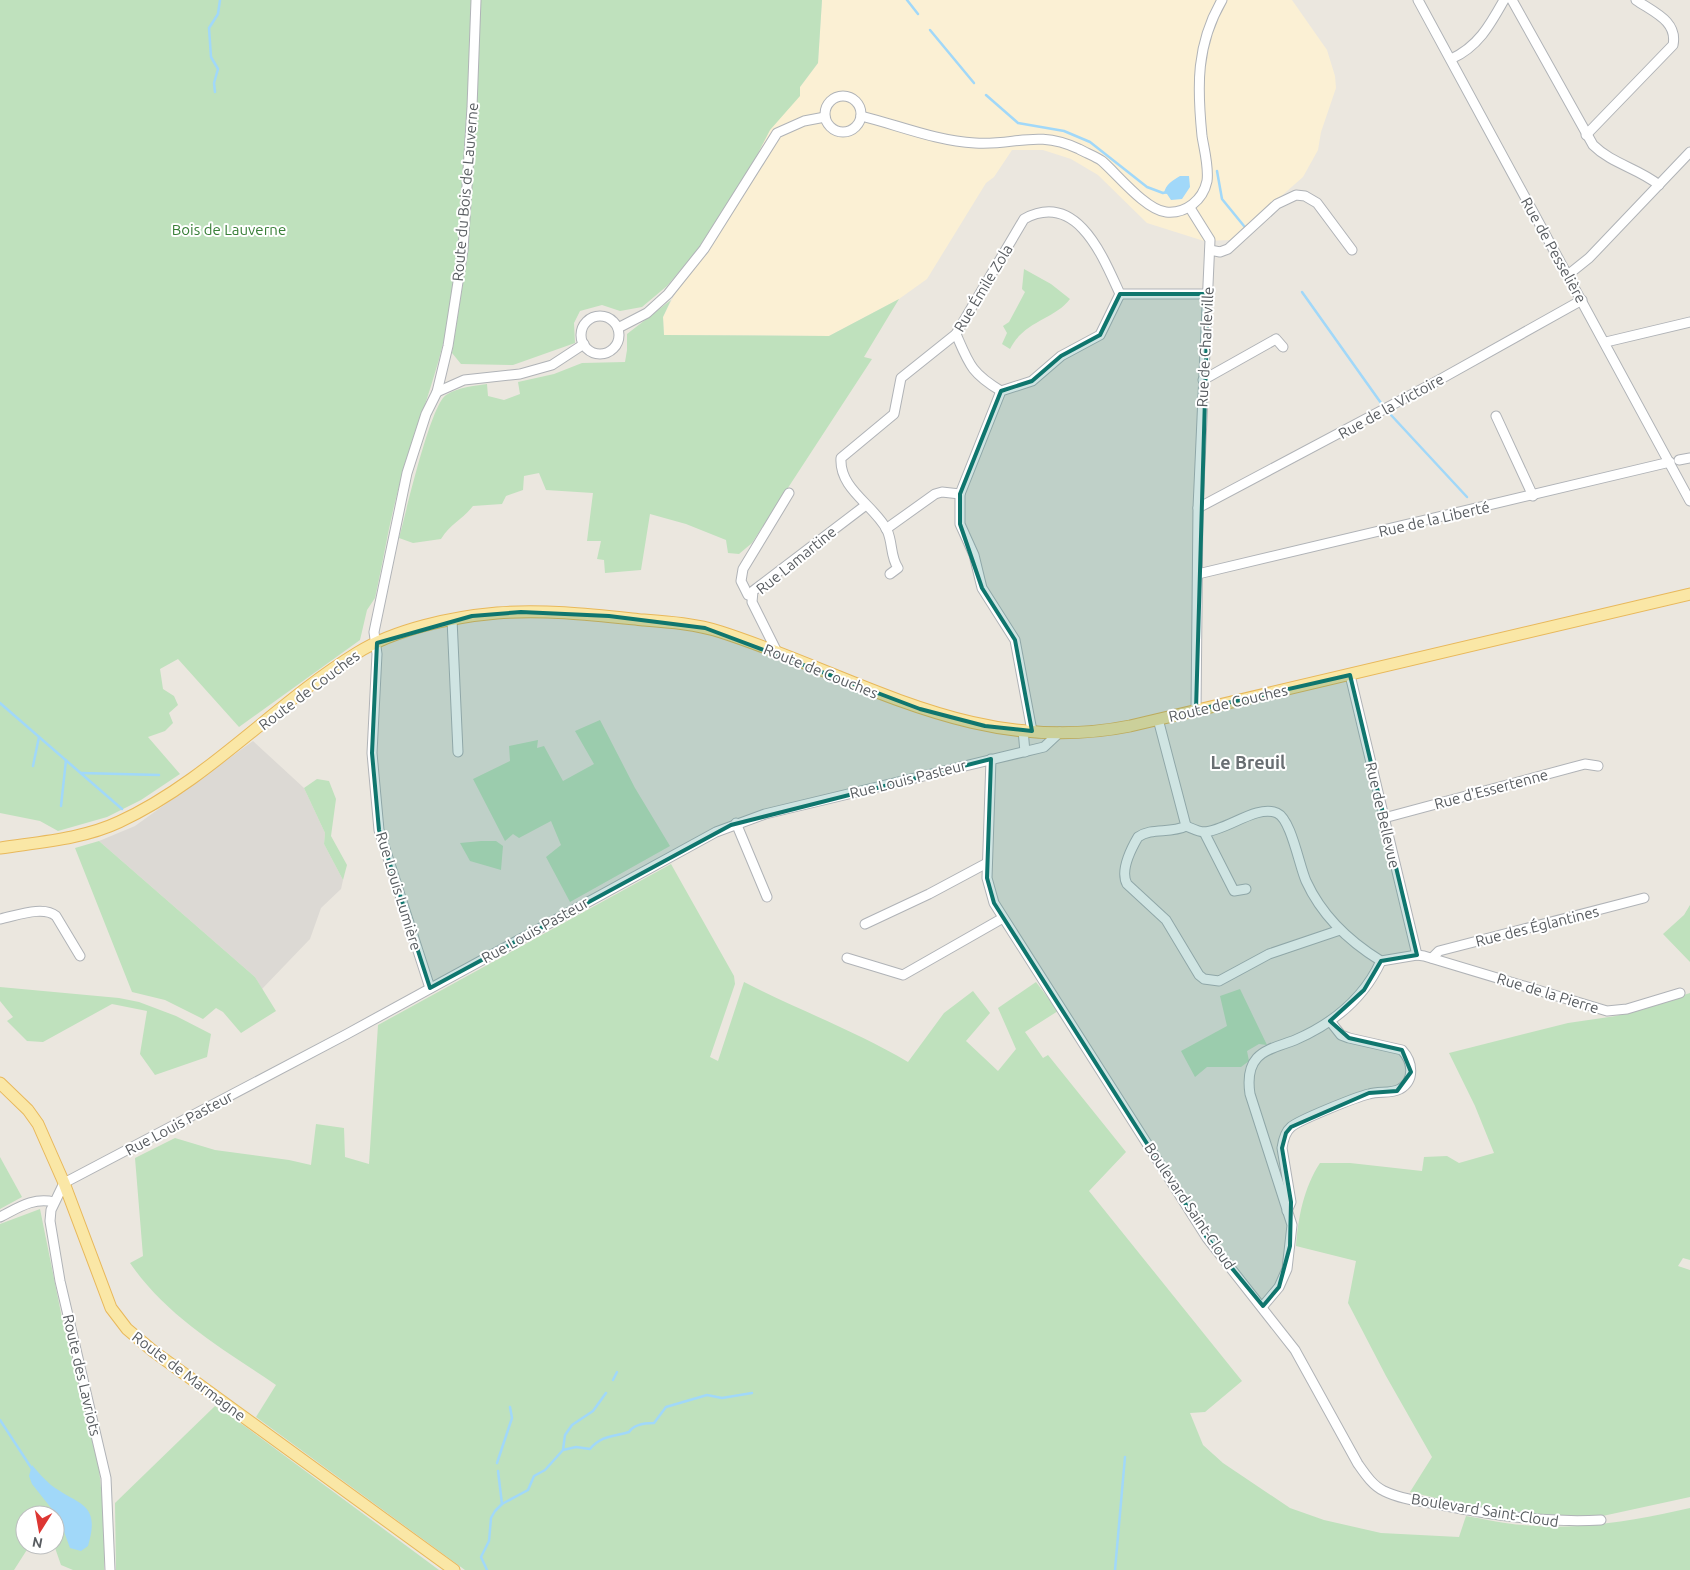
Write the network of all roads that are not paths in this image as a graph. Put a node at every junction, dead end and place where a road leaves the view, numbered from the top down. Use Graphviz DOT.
graph roads {
  1 [pos="476,0"];
  2 [pos="1222,0"];
  3 [pos="1418,0"];
  4 [pos="1504,0"];
  5 [pos="1512,0"];
  6 [pos="1636,0"];
  7 [pos="1451,59"];
  8 [pos="861,116"];
  9 [pos="825,117"];
  10 [pos="1586,135"];
  11 [pos="1690,152"];
  12 [pos="1659,185"];
  13 [pos="1190,208"];
  14 [pos="1210,250"];
  15 [pos="1352,250"];
  16 [pos="1568,274"];
  17 [pos="1120,294"];
  18 [pos="1208,294"];
  19 [pos="1582,300"];
  20 [pos="1690,322"];
  21 [pos="618,328"];
  22 [pos="956,334"];
  23 [pos="1606,342"];
  24 [pos="584,344"];
  25 [pos="1283,346"];
  26 [pos="1202,380"];
  27 [pos="1001,391"];
  28 [pos="437,392"];
  29 [pos="1496,416"];
  30 [pos="1690,458"];
  31 [pos="1675,462"];
  32 [pos="790,493"];
  33 [pos="960,494"];
  34 [pos="1533,496"];
  35 [pos="1690,501"];
  36 [pos="866,505"];
  37 [pos="1198,508"];
  38 [pos="886,529"];
  39 [pos="890,574"];
  40 [pos="1198,574"];
  41 [pos="751,596"];
  42 [pos="1690,596"];
  43 [pos="452,619"];
  44 [pos="377,642"];
  45 [pos="777,652"];
  46 [pos="1350,675"];
  47 [pos="1196,710"];
  48 [pos="1158,719"];
  49 [pos="1027,731"];
  50 [pos="1046,732"];
  51 [pos="1060,732"];
  52 [pos="1035,749"];
  53 [pos="458,752"];
  54 [pos="1025,752"];
  55 [pos="991,759"];
  56 [pos="1598,766"];
  57 [pos="1384,818"];
  58 [pos="736,823"];
  59 [pos="1186,826"];
  60 [pos="1204,832"];
  61 [pos="0,848"];
  62 [pos="987,864"];
  63 [pos="1246,889"];
  64 [pos="767,897"];
  65 [pos="1644,898"];
  66 [pos="1003,918"];
  67 [pos="0,919"];
  68 [pos="864,924"];
  69 [pos="1340,930"];
  70 [pos="1417,954"];
  71 [pos="80,956"];
  72 [pos="847,958"];
  73 [pos="1432,958"];
  74 [pos="1381,961"];
  75 [pos="430,988"];
  76 [pos="1680,993"];
  77 [pos="1330,1021"];
  78 [pos="0,1083"];
  79 [pos="64,1183"];
  80 [pos="54,1202"];
  81 [pos="1287,1211"];
  82 [pos="0,1217"];
  83 [pos="1262,1306"];
  84 [pos="1601,1520"];
  85 [pos="110,1570"];
  86 [pos="454,1570"];
  1 -- 28 [label="street, Route du Bois de Lauverne"];
  2 -- 13 [label="street"];
  3 -- 7 [label="street, Rue de Pesselière"];
  4 -- 7 [label="street"];
  5 -- 10 [label="street"];
  6 -- 10 [label="street"];
  7 -- 16 [label="street, Rue de Pesselière"];
  8 -- 9 [label="street"];
  8 -- 9 [label="street"];
  8 -- 13 [label="street"];
  9 -- 21 [label="street"];
  10 -- 12 [label="street"];
  11 -- 12 [label="street"];
  12 -- 16 [label="street"];
  13 -- 14 [label="street, Rue de Charleville"];
  14 -- 15 [label="street"];
  14 -- 18 [label="street, Rue de Charleville"];
  16 -- 19 [label="street, Rue de Pesselière"];
  17 -- 18 [label="street"];
  17 -- 22 [label="street, Rue Émile Zola"];
  17 -- 27 [label="street"];
  18 -- 26 [label="street, Rue de Charleville"];
  19 -- 23 [label="street, Rue de Pesselière"];
  19 -- 37 [label="street, Rue de la Victoire"];
  20 -- 23 [label="street"];
  21 -- 24 [label="street"];
  21 -- 24 [label="street"];
  22 -- 27 [label="street"];
  22 -- 36 [label="street, Rue Émile Zola"];
  23 -- 31 [label="street, Rue de Pesselière"];
  24 -- 28 [label="street"];
  25 -- 26 [label="street"];
  26 -- 37 [label="street, Rue de Charleville"];
  27 -- 33 [label="street"];
  28 -- 44 [label="street, Route du Bois de Lauverne"];
  29 -- 34 [label="street"];
  30 -- 31 [label="street, Rue de la Liberté"];
  31 -- 34 [label="street, Rue de la Liberté"];
  31 -- 35 [label="street, Rue de Pesselière"];
  32 -- 41 [label="street"];
  33 -- 38 [label="street"];
  33 -- 49 [label="street"];
  34 -- 40 [label="street, Rue de la Liberté"];
  36 -- 38 [label="street, Rue Émile Zola"];
  36 -- 41 [label="street, Rue Lamartine"];
  37 -- 40 [label="street, Rue de Charleville"];
  38 -- 39 [label="street, Rue Émile Zola"];
  40 -- 47 [label="street, Rue de Charleville"];
  41 -- 45 [label="street, Rue Lamartine"];
  42 -- 46 [label="main road, Route de Couches"];
  43 -- 44 [label="main road, Route de Couches"];
  43 -- 45 [label="main road, Route de Couches"];
  43 -- 53 [label="street"];
  44 -- 61 [label="main road, Route de Couches"];
  44 -- 75 [label="street, Rue Louis Lumière"];
  45 -- 49 [label="main road, Route de Couches"];
  46 -- 47 [label="main road, Route de Couches"];
  46 -- 57 [label="street, Rue de Bellevue"];
  47 -- 48 [label="main road, Route de Couches"];
  48 -- 51 [label="main road, Route de Couches"];
  48 -- 59 [label="street"];
  49 -- 50 [label="main road, Route de Couches"];
  49 -- 54 [label="street"];
  50 -- 51 [label="main road, Route de Couches"];
  50 -- 52 [label="street"];
  51 -- 52 [label="street, Rue Louis Pasteur"];
  52 -- 54 [label="street, Rue Louis Pasteur"];
  54 -- 55 [label="street, Rue Louis Pasteur"];
  55 -- 58 [label="street, Rue Louis Pasteur"];
  55 -- 62 [label="street, Boulevard Saint-Cloud"];
  56 -- 57 [label="street, Rue d'Essertenne"];
  57 -- 70 [label="street, Rue de Bellevue"];
  58 -- 64 [label="street"];
  58 -- 75 [label="street, Rue Louis Pasteur"];
  59 -- 60 [label="street"];
  59 -- 69 [label="street"];
  60 -- 63 [label="street"];
  60 -- 69 [label="street"];
  62 -- 66 [label="street, Boulevard Saint-Cloud"];
  62 -- 68 [label="street"];
  65 -- 73 [label="street, Rue des Églantines"];
  66 -- 72 [label="street"];
  66 -- 83 [label="street, Boulevard Saint-Cloud"];
  67 -- 71 [label="street"];
  69 -- 74 [label="street"];
  70 -- 73 [label="street, Rue de la Pierre"];
  70 -- 74 [label="street"];
  73 -- 76 [label="street, Rue de la Pierre"];
  74 -- 77 [label="street"];
  75 -- 79 [label="street, Rue Louis Pasteur"];
  77 -- 81 [label="street"];
  77 -- 81 [label="street"];
  78 -- 79 [label="main road, Route de Marmagne"];
  79 -- 80 [label="street, Route des Lavriots"];
  79 -- 86 [label="main road, Route de Marmagne"];
  80 -- 82 [label="street"];
  80 -- 85 [label="street, Route des Lavriots"];
  81 -- 83 [label="street"];
  83 -- 84 [label="street, Boulevard Saint-Cloud"];
}
